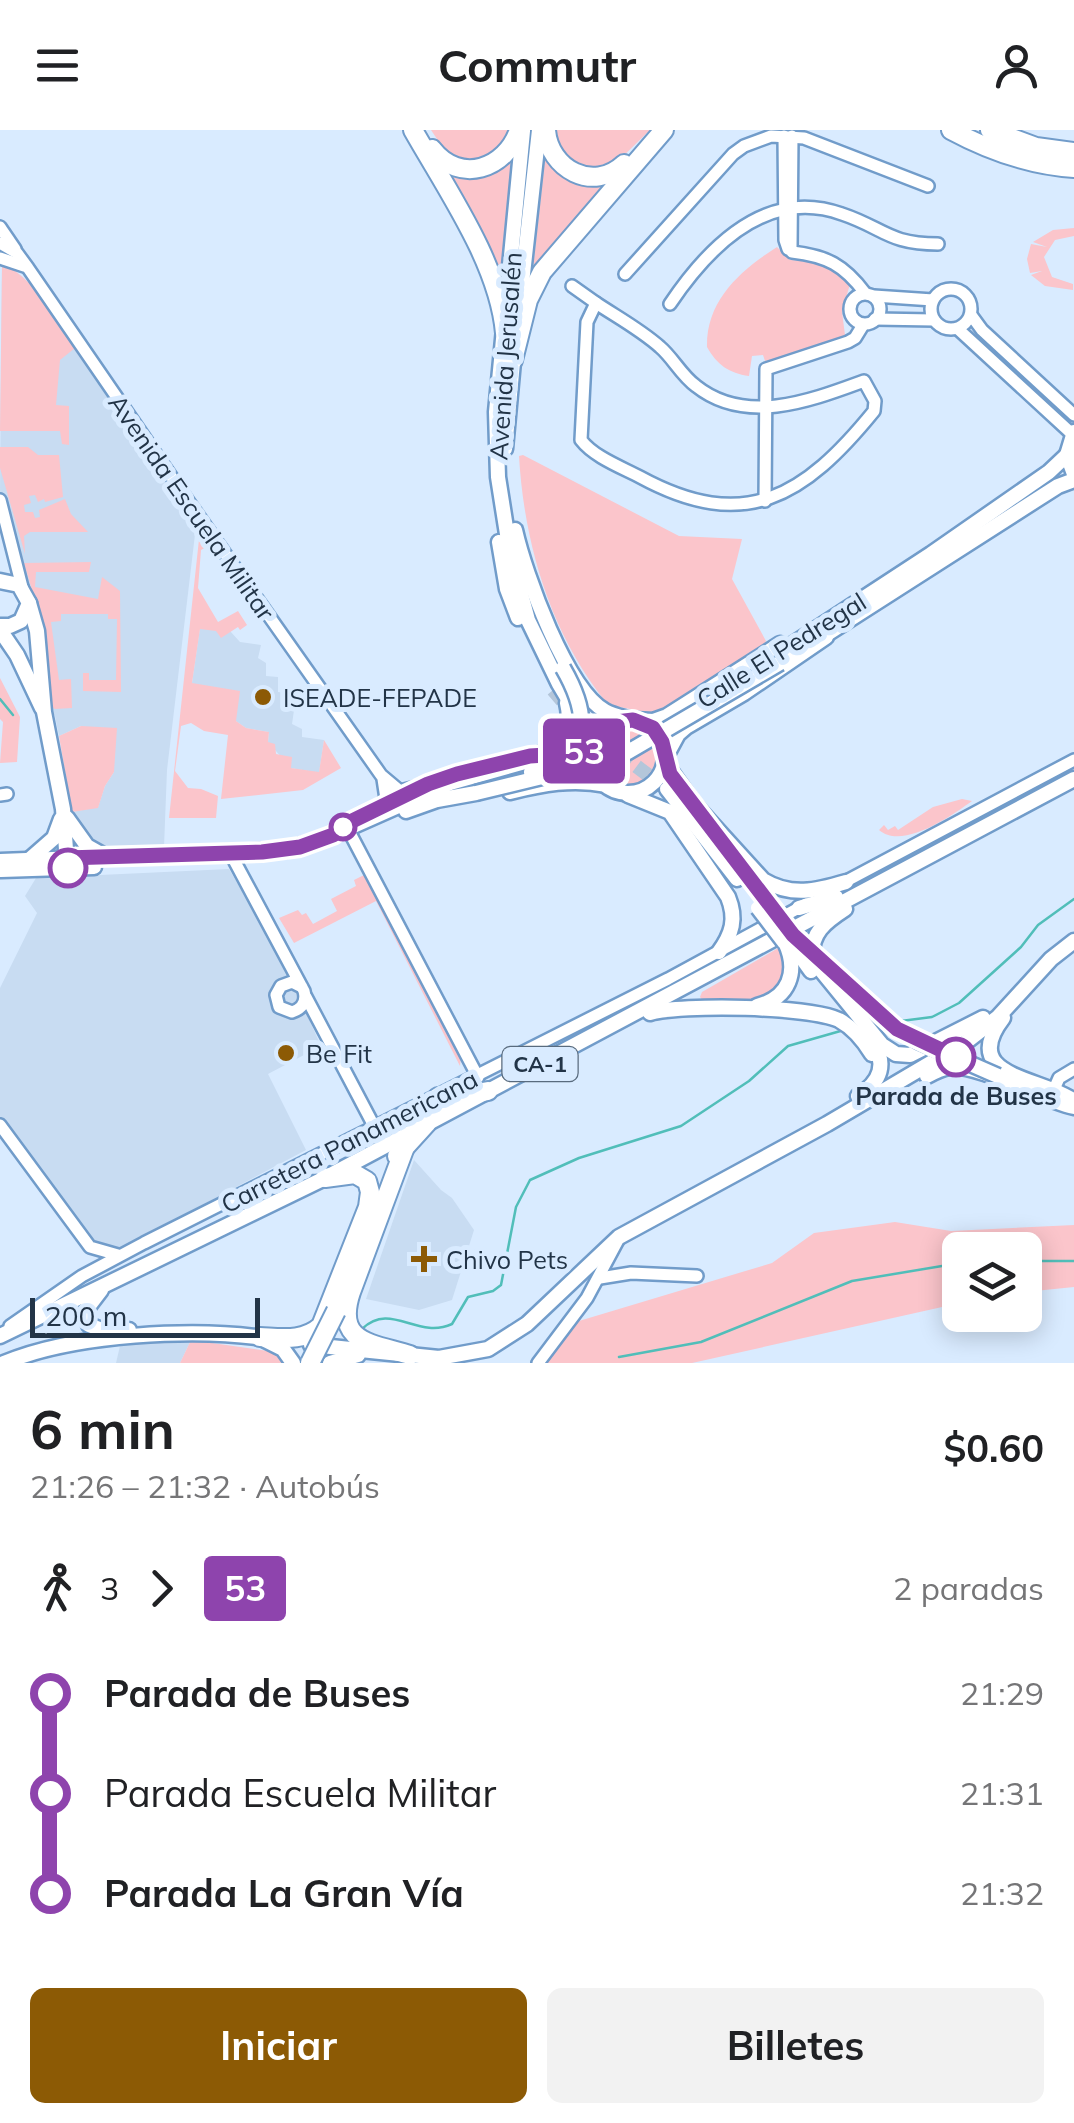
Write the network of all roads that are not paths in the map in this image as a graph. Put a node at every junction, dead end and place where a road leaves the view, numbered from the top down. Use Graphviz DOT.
graph roads {
  1 [pos="413,130"];
  2 [pos="422,130"];
  3 [pos="521,130"];
  4 [pos="543,130"];
  5 [pos="654,130"];
  6 [pos="664,130"];
  7 [pos="951,130"];
  8 [pos="990,130"];
  9 [pos="788,136"];
  10 [pos="1074,152"];
  11 [pos="1074,168"];
  12 [pos="928,186"];
  13 [pos="788,208"];
  14 [pos="0,227"];
  15 [pos="0,243"];
  16 [pos="938,244"];
  17 [pos="17,252"];
  18 [pos="0,258"];
  19 [pos="28,268"];
  20 [pos="625,274"];
  21 [pos="572,286"];
  22 [pos="869,294"];
  23 [pos="933,300"];
  24 [pos="596,303"];
  25 [pos="670,304"];
  26 [pos="971,315"];
  27 [pos="934,320"];
  28 [pos="869,322"];
  29 [pos="958,329"];
  30 [pos="505,333"];
  31 [pos="513,360"];
  32 [pos="764,407"];
  33 [pos="1074,415"];
  34 [pos="1073,434"];
  35 [pos="1067,455"];
  36 [pos="1074,477"];
  37 [pos="0,500"];
  38 [pos="765,501"];
  39 [pos="931,554"];
  40 [pos="522,557"];
  41 [pos="0,581"];
  42 [pos="22,587"];
  43 [pos="29,603"];
  44 [pos="849,620"];
  45 [pos="0,628"];
  46 [pos="778,659"];
  47 [pos="556,687"];
  48 [pos="44,712"];
  49 [pos="632,720"];
  50 [pos="593,748"];
  51 [pos="530,756"];
  52 [pos="665,760"];
  53 [pos="1074,760"];
  54 [pos="381,775"];
  55 [pos="1071,779"];
  56 [pos="428,784"];
  57 [pos="612,788"];
  58 [pos="667,789"];
  59 [pos="477,790"];
  60 [pos="692,802"];
  61 [pos="420,805"];
  62 [pos="63,809"];
  63 [pos="371,814"];
  64 [pos="351,836"];
  65 [pos="113,858"];
  66 [pos="30,859"];
  67 [pos="0,861"];
  68 [pos="235,862"];
  69 [pos="67,863"];
  70 [pos="908,868"];
  71 [pos="0,870"];
  72 [pos="846,882"];
  73 [pos="865,888"];
  74 [pos="762,902"];
  75 [pos="799,908"];
  76 [pos="786,940"];
  77 [pos="1074,941"];
  78 [pos="719,952"];
  79 [pos="1051,959"];
  80 [pos="289,962"];
  81 [pos="1037,974"];
  82 [pos="284,984"];
  83 [pos="304,991"];
  84 [pos="740,1008"];
  85 [pos="296,1011"];
  86 [pos="317,1019"];
  87 [pos="848,1020"];
  88 [pos="611,1027"];
  89 [pos="865,1034"];
  90 [pos="1073,1070"];
  91 [pos="483,1084"];
  92 [pos="438,1097"];
  93 [pos="1061,1097"];
  94 [pos="426,1123"];
  95 [pos="827,1124"];
  96 [pos="0,1125"];
  97 [pos="374,1126"];
  98 [pos="405,1147"];
  99 [pos="761,1159"];
  100 [pos="325,1178"];
  101 [pos="619,1237"];
  102 [pos="90,1246"];
  103 [pos="122,1255"];
  104 [pos="82,1276"];
  105 [pos="696,1276"];
  106 [pos="600,1278"];
  107 [pos="109,1282"];
  108 [pos="0,1334"];
  109 [pos="177,1334"];
  110 [pos="260,1337"];
  111 [pos="488,1350"];
  112 [pos="374,1353"];
  113 [pos="410,1355"];
  114 [pos="446,1360"];
  115 [pos="4,1363"];
  116 [pos="292,1363"];
  117 [pos="310,1363"];
  118 [pos="330,1363"];
  119 [pos="474,1363"];
  120 [pos="538,1363"];
  1 -- 30 [label="highway"];
  2 -- 3 [label="highway"];
  3 -- 30 [label="main road, Avenida Jerusalén"];
  4 -- 5 [label="highway"];
  4 -- 31 [label="main road, Avenida Jerusalén"];
  6 -- 31 [label="highway"];
  7 -- 11 [label="highway"];
  8 -- 10 [label="highway"];
  9 -- 12 [label="street"];
  9 -- 13 [label="street"];
  9 -- 20 [label="street"];
  13 -- 16 [label="street"];
  13 -- 22 [label="street"];
  13 -- 25 [label="street"];
  14 -- 17 [label="street"];
  15 -- 17 [label="street, Avenida Escuela Militar"];
  17 -- 19 [label="street, Avenida Escuela Militar"];
  18 -- 19 [label="street"];
  19 -- 54 [label="street, Avenida Escuela Militar"];
  21 -- 24 [label="street"];
  22 -- 23 [label="street"];
  22 -- 28 [label="street"];
  22 -- 28 [label="street"];
  23 -- 26 [label="street"];
  23 -- 27 [label="street"];
  24 -- 32 [label="street"];
  24 -- 38 [label="street"];
  26 -- 29 [label="street"];
  26 -- 33 [label="street"];
  27 -- 28 [label="street"];
  27 -- 29 [label="street"];
  28 -- 32 [label="street"];
  29 -- 34 [label="street"];
  30 -- 47 [label="main road, Avenida Jerusalén"];
  31 -- 40 [label="main road, Avenida Jerusalén"];
  32 -- 38 [label="street"];
  32 -- 38 [label="street"];
  34 -- 35 [label="main road"];
  35 -- 36 [label="main road"];
  35 -- 39 [label="main road, Calle El Pedregal"];
  36 -- 44 [label="main road, Calle El Pedregal"];
  37 -- 42 [label="street"];
  39 -- 46 [label="main road, Calle El Pedregal"];
  39 -- 49 [label="main road"];
  40 -- 49 [label="main road, Avenida Jerusalén"];
  40 -- 59 [label="main road, bridge"];
  41 -- 42 [label="main road"];
  42 -- 43 [label="main road"];
  43 -- 45 [label="main road"];
  43 -- 48 [label="main road"];
  44 -- 46 [label="main road, Calle El Pedregal"];
  44 -- 52 [label="main road"];
  45 -- 48 [label="main road"];
  46 -- 59 [label="main road, Calle El Pedregal, bridge"];
  46 -- 63 [label="main road, Calle El Pedregal, bridge"];
  47 -- 50 [label="main road, Avenida Jerusalén"];
  47 -- 51 [label="main road"];
  48 -- 62 [label="main road"];
  49 -- 50 [label="main road"];
  49 -- 52 [label="main road"];
  50 -- 51 [label="main road"];
  50 -- 57 [label="main road"];
  51 -- 56 [label="main road"];
  52 -- 57 [label="main road"];
  52 -- 60 [label="main road"];
  53 -- 72 [label="street, Carretera Panamericana"];
  54 -- 56 [label="street"];
  54 -- 63 [label="street"];
  55 -- 70 [label="main road, Carretera Panamericana / CA-1"];
  56 -- 63 [label="main road"];
  57 -- 61 [label="main road"];
  57 -- 78 [label="main road"];
  58 -- 74 [label="main road"];
  59 -- 61 [label="main road"];
  60 -- 72 [label="main road"];
  60 -- 74 [label="main road"];
  61 -- 64 [label="main road"];
  62 -- 65 [label="main road"];
  62 -- 66 [label="main road"];
  62 -- 69 [label="main road"];
  63 -- 65 [label="main road"];
  64 -- 68 [label="main road"];
  64 -- 91 [label="street"];
  65 -- 69 [label="main road"];
  66 -- 67 [label="main road"];
  66 -- 69 [label="main road"];
  68 -- 69 [label="main road"];
  68 -- 80 [label="street"];
  69 -- 71 [label="main road"];
  70 -- 73 [label="main road, Carretera Panamericana / CA-1"];
  70 -- 89 [label="main road"];
  72 -- 75 [label="street, Carretera Panamericana"];
  73 -- 75 [label="main road"];
  73 -- 88 [label="main road, Carretera Panamericana / CA-1"];
  74 -- 76 [label="main road, bridge"];
  74 -- 93 [label="main road, bridge"];
  75 -- 78 [label="street, Carretera Panamericana"];
  76 -- 84 [label="main road"];
  76 -- 87 [label="main road"];
  77 -- 79 [label="main road"];
  78 -- 91 [label="street, Carretera Panamericana"];
  79 -- 81 [label="main road"];
  79 -- 89 [label="main road"];
  80 -- 82 [label="street"];
  80 -- 83 [label="street"];
  81 -- 93 [label="main road"];
  81 -- 95 [label="main road"];
  82 -- 83 [label="street"];
  82 -- 85 [label="street"];
  83 -- 85 [label="street"];
  83 -- 86 [label="street"];
  84 -- 87 [label="main road"];
  84 -- 88 [label="main road"];
  85 -- 86 [label="street"];
  86 -- 97 [label="street"];
  87 -- 89 [label="main road"];
  88 -- 91 [label="main road, Carretera Panamericana / CA-1"];
  89 -- 99 [label="main road"];
  90 -- 93 [label="street"];
  91 -- 92 [label="highway"];
  91 -- 94 [label="main road, Carretera Panamericana / CA-1"];
  92 -- 97 [label="street, Carretera Panamericana"];
  93 -- 95 [label="main road"];
  94 -- 98 [label="highway"];
  94 -- 100 [label="main road, Carretera Panamericana / CA-1"];
  95 -- 99 [label="main road"];
  96 -- 102 [label="street"];
  97 -- 103 [label="street, Carretera Panamericana"];
  98 -- 113 [label="highway"];
  98 -- 117 [label="highway, bridge"];
  99 -- 101 [label="main road"];
  100 -- 107 [label="main road, Carretera Panamericana / CA-1"];
  100 -- 110 [label="highway"];
  101 -- 106 [label="street"];
  101 -- 111 [label="main road"];
  102 -- 103 [label="street"];
  102 -- 104 [label="street"];
  103 -- 104 [label="street, Carretera Panamericana"];
  104 -- 108 [label="street, Carretera Panamericana"];
  105 -- 106 [label="street"];
  106 -- 120 [label="street"];
  107 -- 108 [label="main road, Carretera Panamericana / CA-1"];
  107 -- 109 [label="main road"];
  109 -- 110 [label="main road"];
  109 -- 115 [label="main road"];
  110 -- 112 [label="main road"];
  110 -- 116 [label="main road"];
  111 -- 114 [label="main road"];
  111 -- 119 [label="main road"];
  112 -- 113 [label="main road"];
  112 -- 118 [label="main road"];
  113 -- 114 [label="main road"];
}
